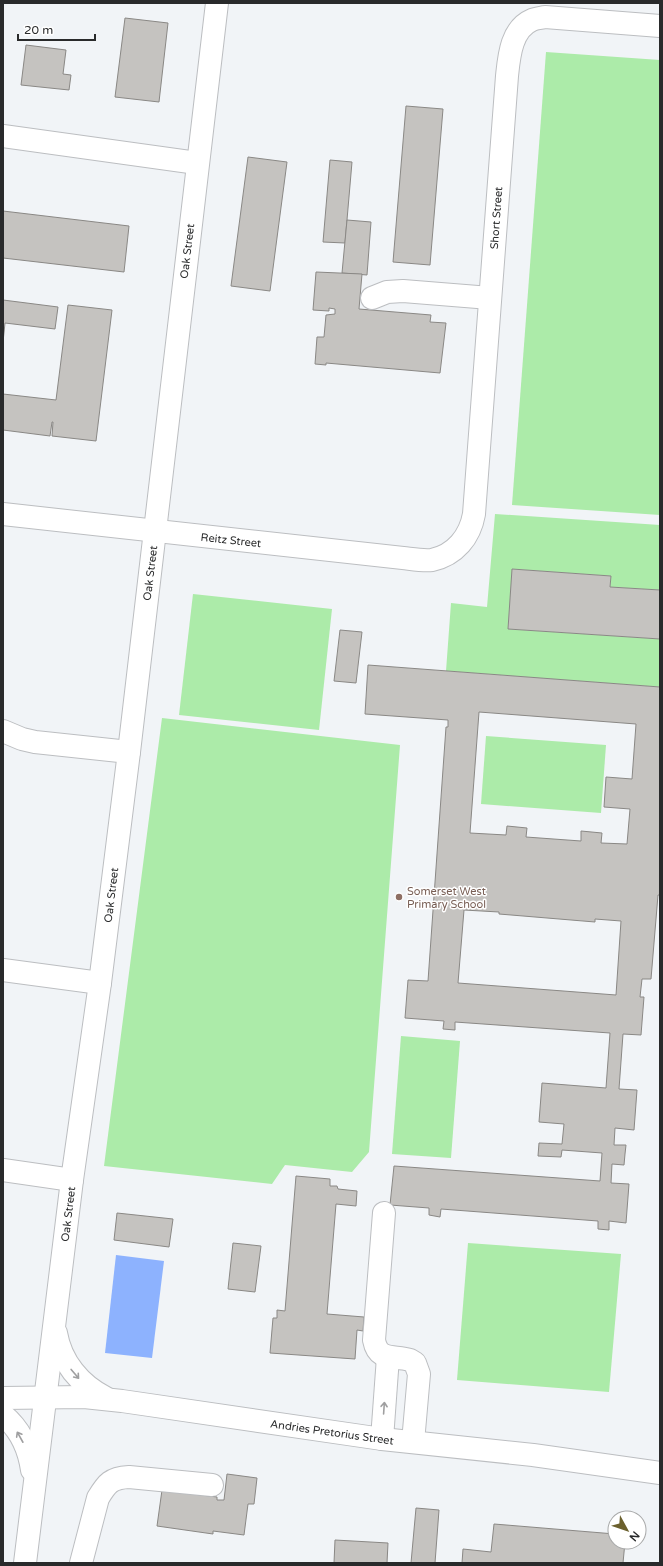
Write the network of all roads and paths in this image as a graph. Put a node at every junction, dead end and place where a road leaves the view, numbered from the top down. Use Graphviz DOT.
graph roads {
  1 [pos="217,3"];
  2 [pos="660,26"];
  3 [pos="3,136"];
  4 [pos="197,163"];
  5 [pos="372,298"];
  6 [pos="490,298"];
  7 [pos="3,514"];
  8 [pos="155,532"];
  9 [pos="457,548"];
  10 [pos="3,731"];
  11 [pos="129,752"];
  12 [pos="3,970"];
  13 [pos="100,983"];
  14 [pos="3,1170"];
  15 [pos="72,1180"];
  16 [pos="384,1212"];
  17 [pos="54,1326"];
  18 [pos="388,1356"];
  19 [pos="3,1398"];
  20 [pos="45,1398"];
  21 [pos="111,1400"];
  22 [pos="3,1415"];
  23 [pos="382,1439"];
  24 [pos="414,1442"];
  25 [pos="660,1472"];
  26 [pos="212,1485"];
  27 [pos="34,1487"];
  28 [pos="30,1561"];
  29 [pos="82,1563"];
  1 -- 4 [label="street, Oak Street"];
  2 -- 6 [label="street, Short Street"];
  3 -- 4 [label="street"];
  4 -- 8 [label="street, Oak Street"];
  5 -- 6 [label="street"];
  6 -- 9 [label="street, Short Street"];
  7 -- 8 [label="street, Reitz Street"];
  8 -- 9 [label="street, Reitz Street"];
  8 -- 11 [label="street, Oak Street"];
  10 -- 11 [label="street"];
  11 -- 13 [label="street, Oak Street"];
  12 -- 13 [label="street"];
  13 -- 15 [label="street, Oak Street"];
  14 -- 15 [label="street"];
  15 -- 17 [label="street, Oak Street"];
  16 -- 18 [label="street"];
  17 -- 20 [label="street, Oak Street"];
  17 -- 21 [label="street, Oak Street, one-way"];
  23 -- 18 [label="street, one-way"];
  18 -- 24 [label="street"];
  19 -- 20 [label="street, Andries Pretorius Street"];
  20 -- 21 [label="street, Andries Pretorius Street"];
  20 -- 27 [label="street, Oak Street"];
  21 -- 23 [label="street, Andries Pretorius Street"];
  27 -- 22 [label="street, Oak Street, one-way"];
  23 -- 24 [label="street, Andries Pretorius Street"];
  24 -- 25 [label="street, Andries Pretorius Street"];
  26 -- 29 [label="street"];
  27 -- 28 [label="street, Oak Street"];
}
